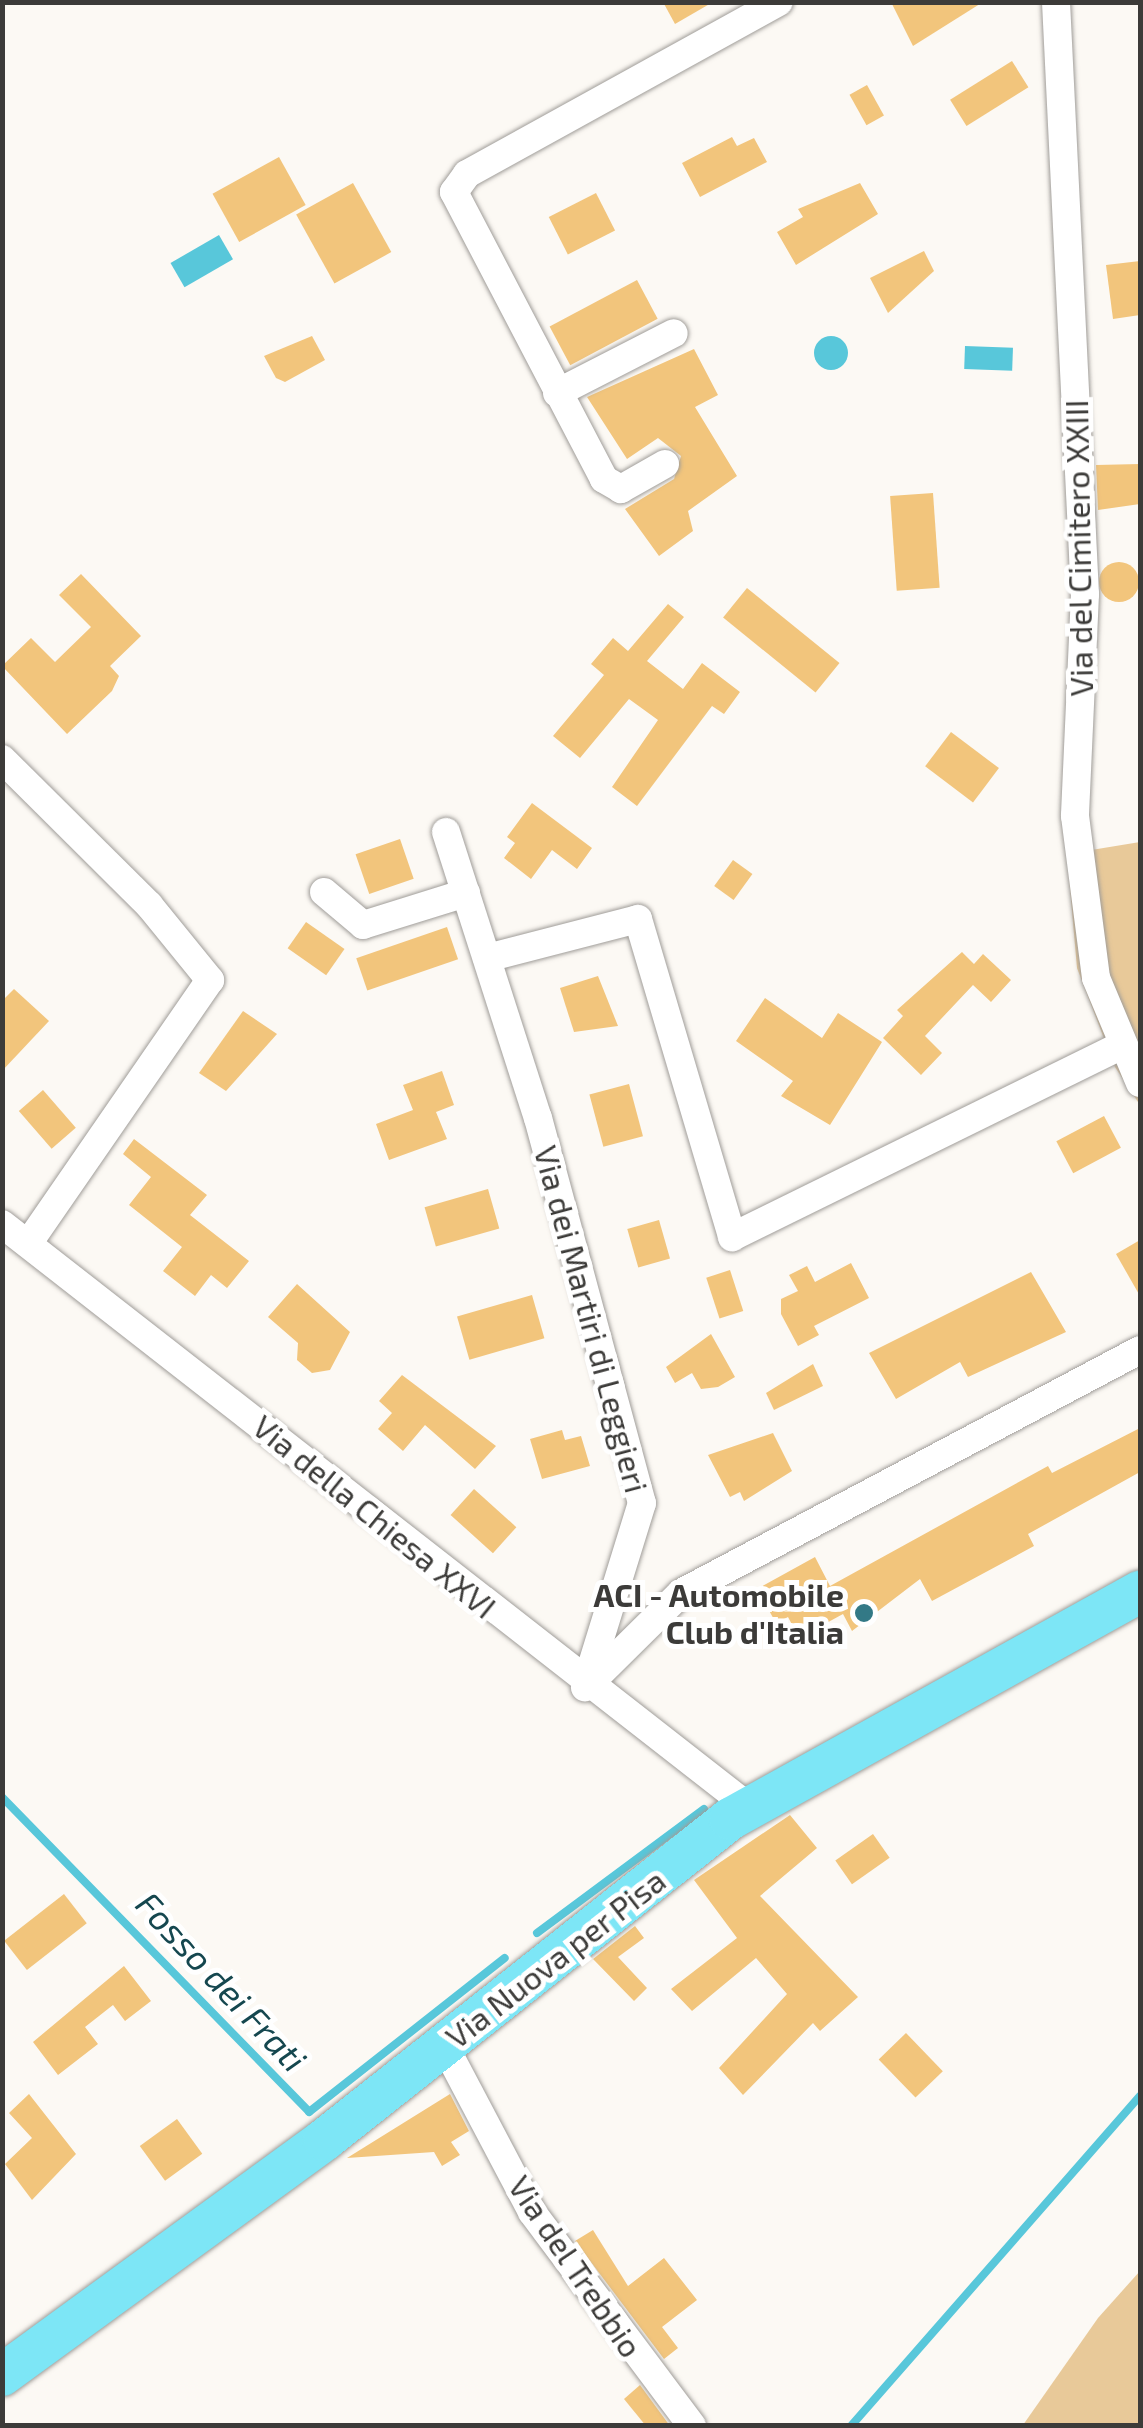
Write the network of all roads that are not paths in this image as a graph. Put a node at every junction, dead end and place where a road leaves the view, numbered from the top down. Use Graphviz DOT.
graph roads {
  1 [pos="779,2"];
  2 [pos="1056,2"];
  3 [pos="674,333"];
  4 [pos="557,393"];
  5 [pos="665,464"];
  6 [pos="2,758"];
  7 [pos="446,832"];
  8 [pos="324,892"];
  9 [pos="466,893"];
  10 [pos="487,958"];
  11 [pos="1122,1045"];
  12 [pos="1140,1083"];
  13 [pos="2,1224"];
  14 [pos="32,1238"];
  15 [pos="1140,1350"];
  16 [pos="1140,1592"];
  17 [pos="585,1687"];
  18 [pos="749,1807"];
  19 [pos="444,2046"];
  20 [pos="2,2375"];
  21 [pos="692,2426"];
  1 -- 4 [label="street"];
  2 -- 11 [label="street, Via del Cimitero XXIII"];
  3 -- 4 [label="street"];
  4 -- 5 [label="street"];
  6 -- 14 [label="street"];
  7 -- 9 [label="street, Via dei Martiri di Leggieri"];
  8 -- 9 [label="street"];
  9 -- 10 [label="street, Via dei Martiri di Leggieri"];
  10 -- 11 [label="street"];
  10 -- 17 [label="street, Via dei Martiri di Leggieri"];
  11 -- 12 [label="street, Via del Cimitero XXIII"];
  13 -- 14 [label="street, Via della Chiesa XXVI"];
  14 -- 17 [label="street, Via della Chiesa XXVI"];
  15 -- 17 [label="street"];
  16 -- 18 [label="main road, Via Nuova per Pisa"];
  17 -- 18 [label="street, Via della Chiesa XXVI"];
  18 -- 19 [label="main road, Via Nuova per Pisa"];
  19 -- 20 [label="main road, Via Nuova per Pisa"];
  19 -- 21 [label="street, Via del Trebbio"];
}
